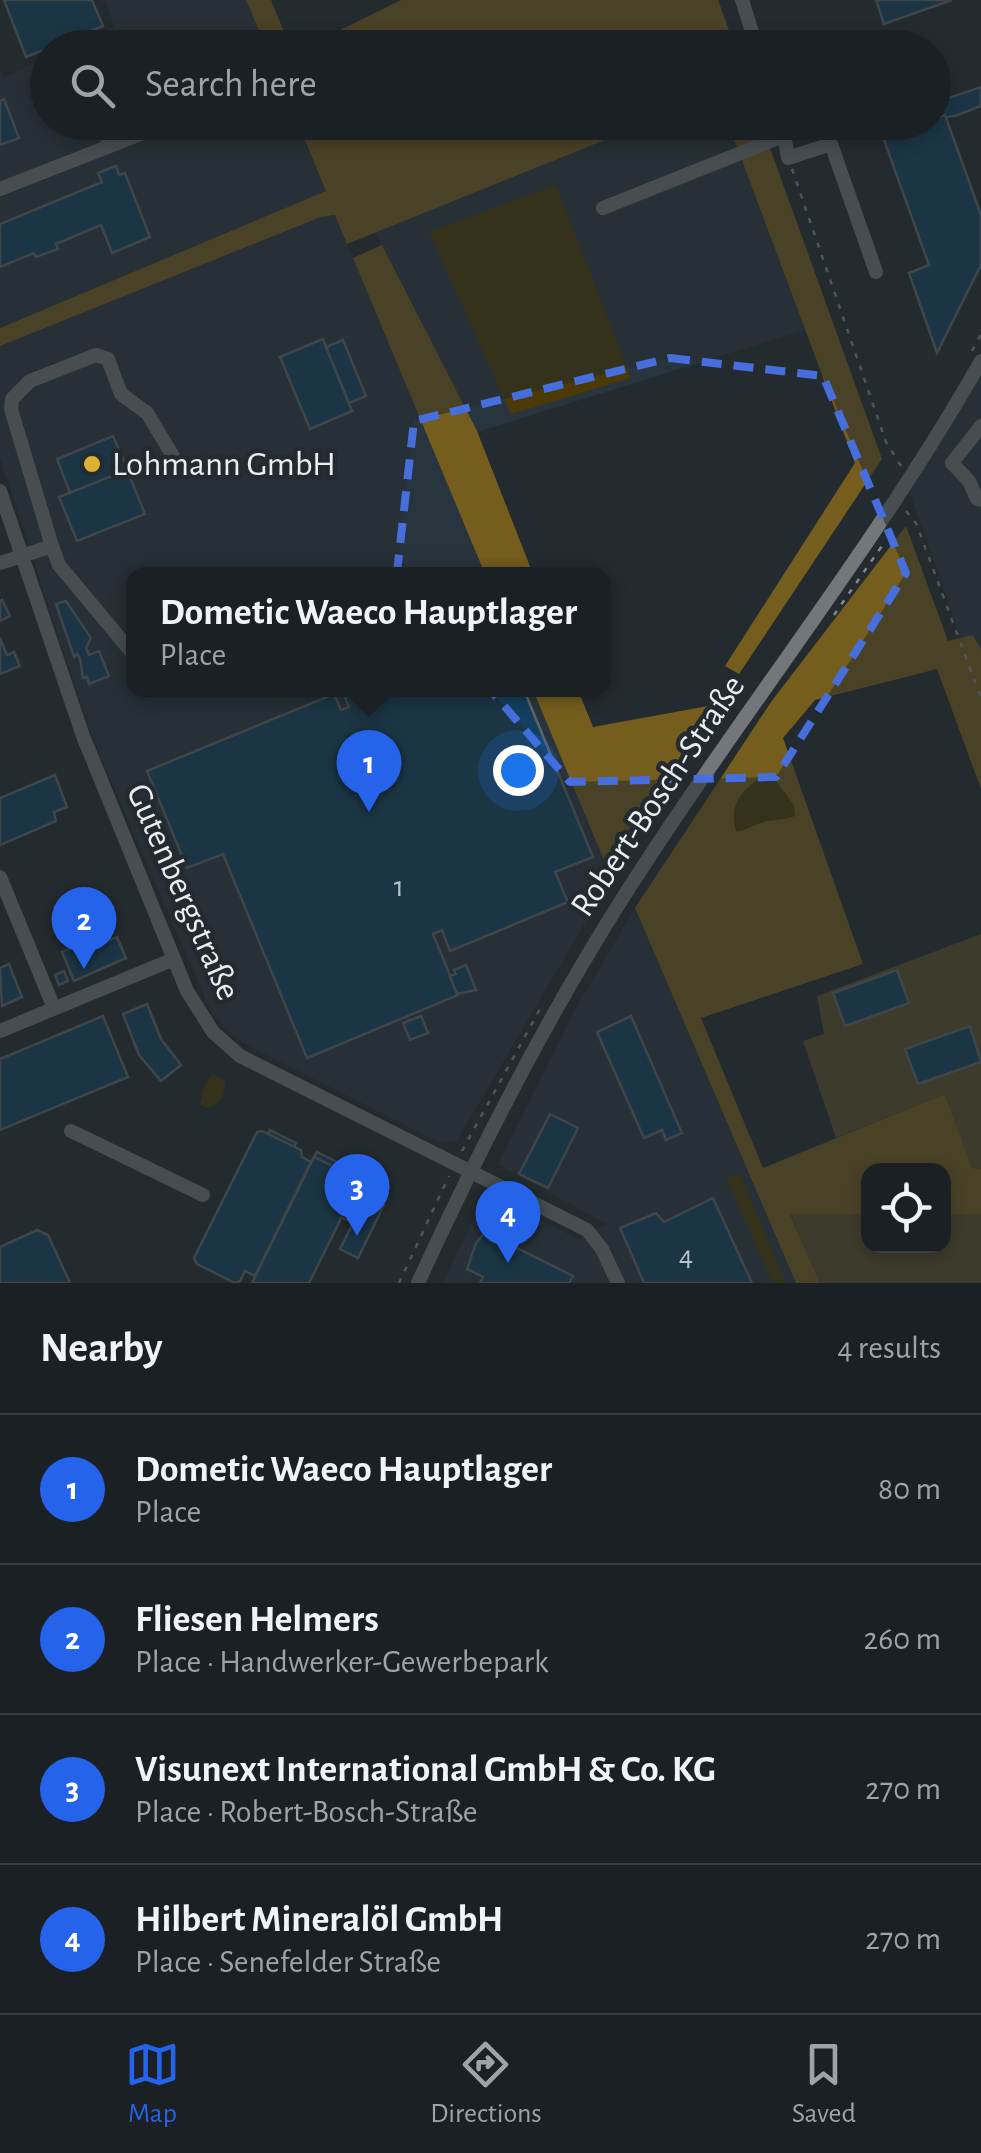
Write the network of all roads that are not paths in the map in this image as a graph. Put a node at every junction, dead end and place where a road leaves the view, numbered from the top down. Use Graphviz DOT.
graph roads {
  1 [pos="742,0"];
  2 [pos="751,30"];
  3 [pos="109,140"];
  4 [pos="125,140"];
  5 [pos="757,140"];
  6 [pos="786,140"];
  7 [pos="104,148"];
  8 [pos="0,189"];
  9 [pos="603,208"];
  10 [pos="876,272"];
  11 [pos="981,361"];
  12 [pos="981,426"];
  13 [pos="173,456"];
  14 [pos="0,491"];
  15 [pos="981,500"];
  16 [pos="52,546"];
  17 [pos="22,554"];
  18 [pos="0,563"];
  19 [pos="126,645"];
  20 [pos="0,877"];
  21 [pos="174,959"];
  22 [pos="54,1008"];
  23 [pos="0,1030"];
  24 [pos="70,1131"];
  25 [pos="470,1171"];
  26 [pos="203,1196"];
  27 [pos="418,1283"];
  28 [pos="618,1283"];
  1 -- 2 [label="street"];
  3 -- 7 [label="street"];
  4 -- 7 [label="street"];
  5 -- 9 [label="street"];
  6 -- 10 [label="street"];
  7 -- 8 [label="street"];
  11 -- 25 [label="street, Robert-Bosch-Straße"];
  12 -- 15 [label="street"];
  13 -- 16 [label="street"];
  14 -- 17 [label="street, Gutenbergstraße"];
  16 -- 17 [label="street"];
  16 -- 19 [label="street"];
  17 -- 18 [label="street"];
  17 -- 21 [label="street, Gutenbergstraße"];
  20 -- 22 [label="street"];
  21 -- 22 [label="street"];
  21 -- 25 [label="street, Gutenbergstraße"];
  22 -- 23 [label="street"];
  24 -- 26 [label="street"];
  25 -- 27 [label="street, Robert-Bosch-Straße"];
  25 -- 28 [label="street, Gutenbergstraße"];
}
